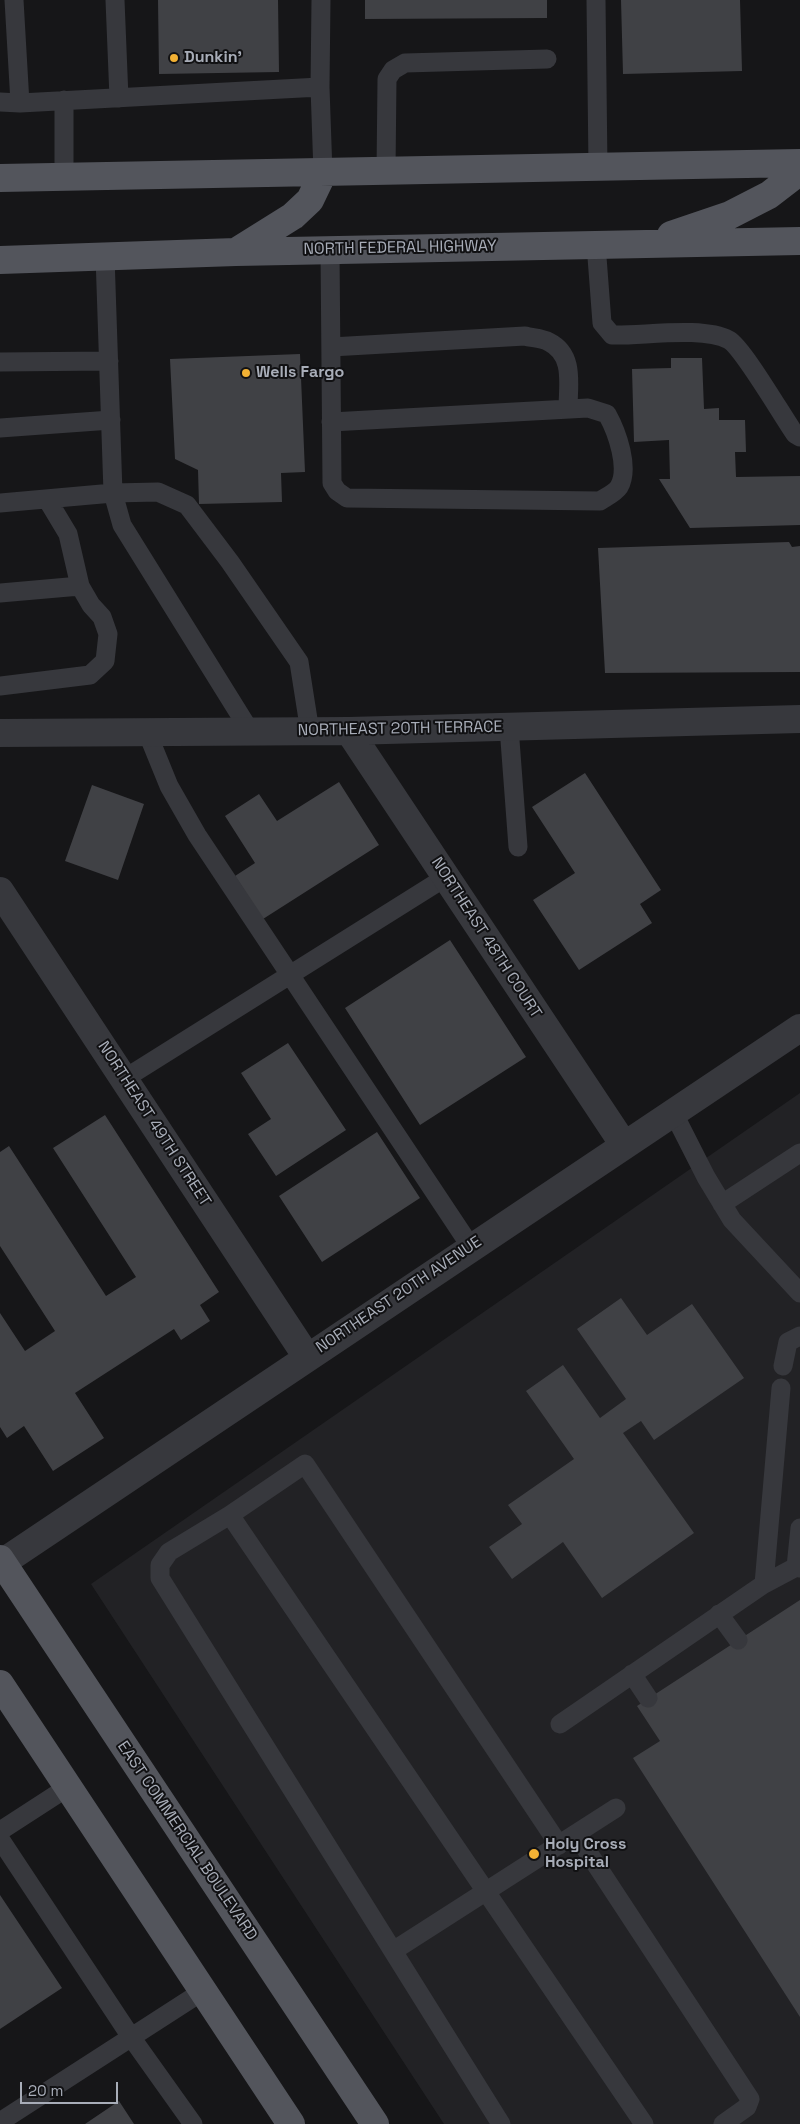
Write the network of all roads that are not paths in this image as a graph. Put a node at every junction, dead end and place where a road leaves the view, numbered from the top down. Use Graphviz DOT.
graph roads {
  1 [pos="14,0"];
  2 [pos="115,0"];
  3 [pos="321,0"];
  4 [pos="596,0"];
  5 [pos="547,59"];
  6 [pos="320,87"];
  7 [pos="118,98"];
  8 [pos="64,100"];
  9 [pos="0,102"];
  10 [pos="20,103"];
  11 [pos="800,163"];
  12 [pos="598,167"];
  13 [pos="800,171"];
  14 [pos="386,172"];
  15 [pos="323,173"];
  16 [pos="64,177"];
  17 [pos="0,178"];
  18 [pos="800,241"];
  19 [pos="648,243"];
  20 [pos="596,244"];
  21 [pos="330,250"];
  22 [pos="236,252"];
  23 [pos="105,256"];
  24 [pos="0,260"];
  25 [pos="330,347"];
  26 [pos="109,361"];
  27 [pos="0,362"];
  28 [pos="568,409"];
  29 [pos="111,420"];
  30 [pos="331,422"];
  31 [pos="0,428"];
  32 [pos="800,437"];
  33 [pos="113,492"];
  34 [pos="47,498"];
  35 [pos="0,503"];
  36 [pos="80,586"];
  37 [pos="0,593"];
  38 [pos="0,686"];
  39 [pos="800,719"];
  40 [pos="509,727"];
  41 [pos="147,732"];
  42 [pos="250,732"];
  43 [pos="310,732"];
  44 [pos="349,732"];
  45 [pos="0,733"];
  46 [pos="518,847"];
  47 [pos="446,877"];
  48 [pos="0,891"];
  49 [pos="290,976"];
  50 [pos="800,1028"];
  51 [pos="124,1079"];
  52 [pos="674,1112"];
  53 [pos="624,1145"];
  54 [pos="800,1153"];
  55 [pos="722,1204"];
  56 [pos="471,1247"];
  57 [pos="800,1293"];
  58 [pos="800,1336"];
  59 [pos="308,1357"];
  60 [pos="783,1366"];
  61 [pos="781,1388"];
  62 [pos="230,1515"];
  63 [pos="800,1528"];
  64 [pos="1,1562"];
  65 [pos="798,1568"];
  66 [pos="764,1584"];
  67 [pos="719,1614"];
  68 [pos="738,1640"];
  69 [pos="632,1674"];
  70 [pos="0,1684"];
  71 [pos="648,1698"];
  72 [pos="560,1724"];
  73 [pos="68,1786"];
  74 [pos="616,1808"];
  75 [pos="0,1831"];
  76 [pos="576,1834"];
  77 [pos="0,1839"];
  78 [pos="559,1845"];
  79 [pos="486,1893"];
  80 [pos="393,1951"];
  81 [pos="203,1990"];
  82 [pos="131,2038"];
  83 [pos="6,2117"];
  84 [pos="193,2124"];
  85 [pos="291,2124"];
  86 [pos="375,2124"];
  87 [pos="501,2124"];
  88 [pos="644,2124"];
  89 [pos="723,2124"];
  1 -- 10 [label="lane"];
  2 -- 7 [label="lane"];
  3 -- 6 [label="lane"];
  4 -- 12 [label="lane"];
  5 -- 14 [label="lane"];
  6 -- 7 [label="lane"];
  6 -- 15 [label="lane"];
  7 -- 8 [label="lane"];
  8 -- 10 [label="lane"];
  8 -- 16 [label="lane"];
  9 -- 10 [label="lane"];
  11 -- 12 [label="main road"];
  12 -- 14 [label="main road"];
  13 -- 19 [label="main road"];
  14 -- 15 [label="main road"];
  15 -- 16 [label="main road"];
  15 -- 22 [label="main road"];
  16 -- 17 [label="main road"];
  18 -- 19 [label="main road, NORTH FEDERAL HIGHWAY"];
  19 -- 20 [label="main road, NORTH FEDERAL HIGHWAY"];
  20 -- 21 [label="main road, NORTH FEDERAL HIGHWAY"];
  20 -- 32 [label="lane"];
  21 -- 22 [label="main road, NORTH FEDERAL HIGHWAY"];
  21 -- 25 [label="lane"];
  22 -- 23 [label="main road, NORTH FEDERAL HIGHWAY"];
  23 -- 24 [label="main road, NORTH FEDERAL HIGHWAY"];
  23 -- 26 [label="lane"];
  25 -- 28 [label="lane"];
  25 -- 30 [label="lane"];
  26 -- 27 [label="lane"];
  26 -- 29 [label="lane"];
  28 -- 30 [label="lane"];
  28 -- 30 [label="lane"];
  29 -- 31 [label="lane"];
  29 -- 33 [label="lane"];
  33 -- 34 [label="lane"];
  33 -- 42 [label="lane"];
  33 -- 43 [label="lane"];
  34 -- 35 [label="lane"];
  34 -- 36 [label="lane"];
  36 -- 37 [label="lane"];
  36 -- 38 [label="lane"];
  39 -- 40 [label="street, NORTHEAST 20TH TERRACE"];
  40 -- 44 [label="street, NORTHEAST 20TH TERRACE"];
  40 -- 46 [label="lane"];
  41 -- 42 [label="street, NORTHEAST 20TH TERRACE"];
  41 -- 45 [label="street, NORTHEAST 20TH TERRACE"];
  41 -- 49 [label="lane"];
  42 -- 43 [label="street, NORTHEAST 20TH TERRACE"];
  43 -- 44 [label="street, NORTHEAST 20TH TERRACE"];
  44 -- 47 [label="street, NORTHEAST 48TH COURT"];
  47 -- 49 [label="lane"];
  47 -- 53 [label="street, NORTHEAST 48TH COURT"];
  48 -- 51 [label="street, NORTHEAST 49TH STREET"];
  49 -- 51 [label="lane"];
  49 -- 56 [label="lane"];
  50 -- 52 [label="street, NORTHEAST 20TH AVENUE"];
  51 -- 59 [label="street, NORTHEAST 49TH STREET"];
  52 -- 53 [label="street, NORTHEAST 20TH AVENUE"];
  52 -- 55 [label="lane"];
  53 -- 56 [label="street, NORTHEAST 20TH AVENUE"];
  54 -- 55 [label="lane"];
  55 -- 57 [label="lane"];
  56 -- 59 [label="street, NORTHEAST 20TH AVENUE"];
  58 -- 60 [label="lane"];
  59 -- 64 [label="street, NORTHEAST 20TH AVENUE"];
  61 -- 66 [label="lane"];
  62 -- 78 [label="lane"];
  62 -- 79 [label="lane"];
  62 -- 80 [label="lane"];
  63 -- 65 [label="lane"];
  64 -- 86 [label="main road, EAST COMMERCIAL BOULEVARD"];
  65 -- 66 [label="lane"];
  66 -- 67 [label="lane"];
  67 -- 68 [label="lane"];
  67 -- 69 [label="lane"];
  69 -- 71 [label="lane"];
  69 -- 72 [label="lane"];
  70 -- 73 [label="main road"];
  73 -- 75 [label="lane"];
  73 -- 81 [label="main road"];
  74 -- 76 [label="lane"];
  76 -- 78 [label="lane"];
  76 -- 89 [label="lane"];
  77 -- 82 [label="lane"];
  78 -- 79 [label="lane"];
  79 -- 80 [label="lane"];
  79 -- 88 [label="lane"];
  80 -- 87 [label="lane"];
  81 -- 82 [label="lane"];
  81 -- 85 [label="main road"];
  82 -- 83 [label="lane"];
  82 -- 84 [label="lane"];
}
